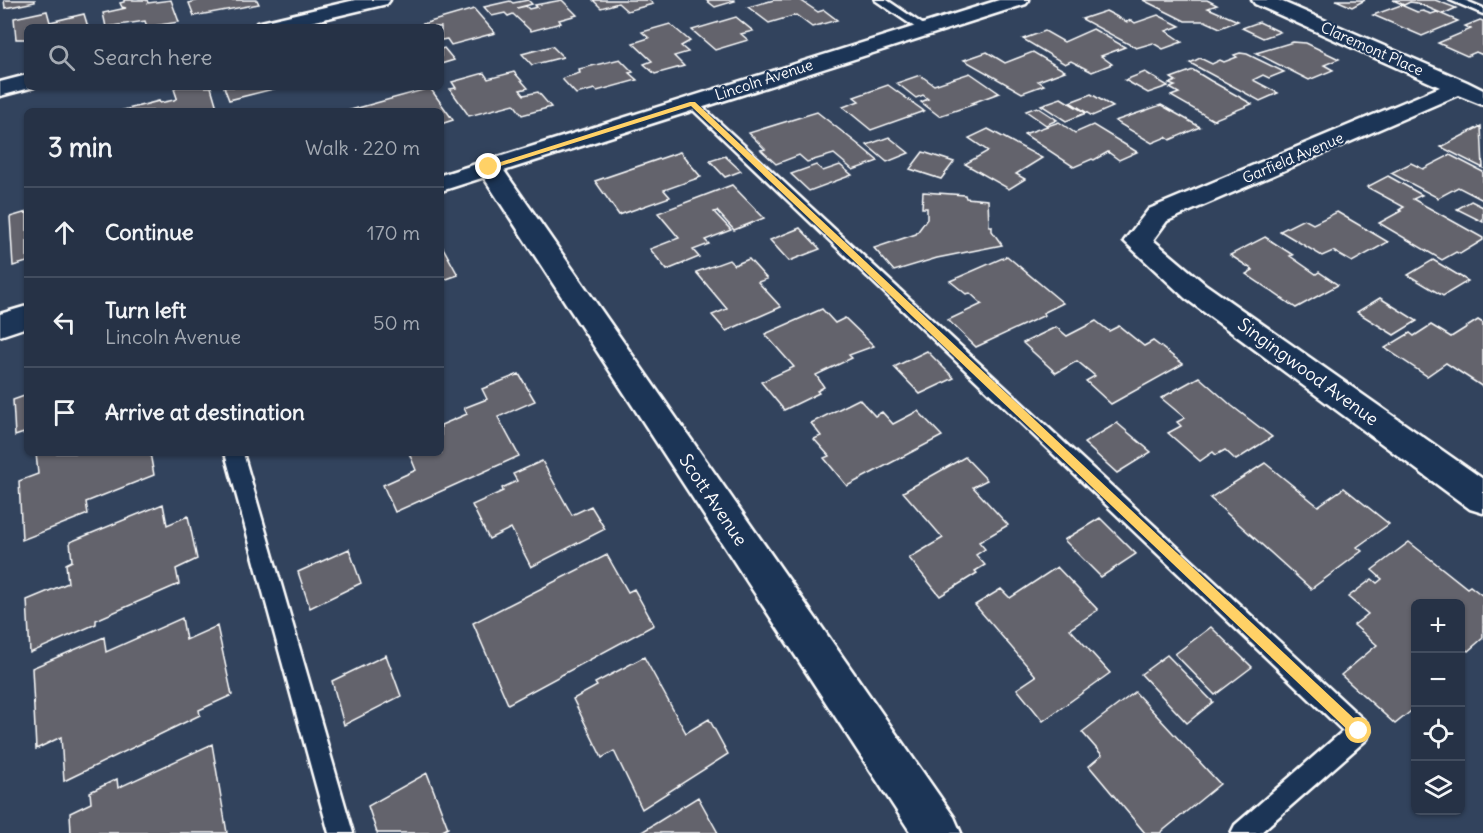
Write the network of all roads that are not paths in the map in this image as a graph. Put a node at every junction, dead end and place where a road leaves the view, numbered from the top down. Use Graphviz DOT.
graph roads {
  1 [pos="380,0"];
  2 [pos="880,0"];
  3 [pos="1019,0"];
  4 [pos="1262,0"];
  5 [pos="1455,0"];
  6 [pos="1483,11"];
  7 [pos="277,24"];
  8 [pos="926,30"];
  9 [pos="24,83"];
  10 [pos="1459,87"];
  11 [pos="0,89"];
  12 [pos="1483,98"];
  13 [pos="692,103"];
  14 [pos="489,167"];
  15 [pos="444,182"];
  16 [pos="1138,241"];
  17 [pos="24,317"];
  18 [pos="0,325"];
  19 [pos="235,456"];
  20 [pos="1483,498"];
  21 [pos="341,833"];
  22 [pos="938,833"];
  23 [pos="1243,833"];
  1 -- 7 [label="street"];
  2 -- 8 [label="lane"];
  3 -- 8 [label="street, Lincoln Avenue"];
  4 -- 10 [label="street, Claremont Place"];
  5 -- 6 [label="lane"];
  8 -- 13 [label="street, Lincoln Avenue"];
  9 -- 11 [label="street"];
  10 -- 12 [label="street, Claremont Place"];
  10 -- 16 [label="street, Garfield Avenue"];
  13 -- 14 [label="street, Lincoln Avenue"];
  13 -- 23 [label="lane"];
  14 -- 15 [label="street, Lincoln Avenue"];
  14 -- 22 [label="street, Scott Avenue"];
  16 -- 20 [label="street, Singingwood Avenue"];
  17 -- 18 [label="street"];
  19 -- 21 [label="lane"];
}
